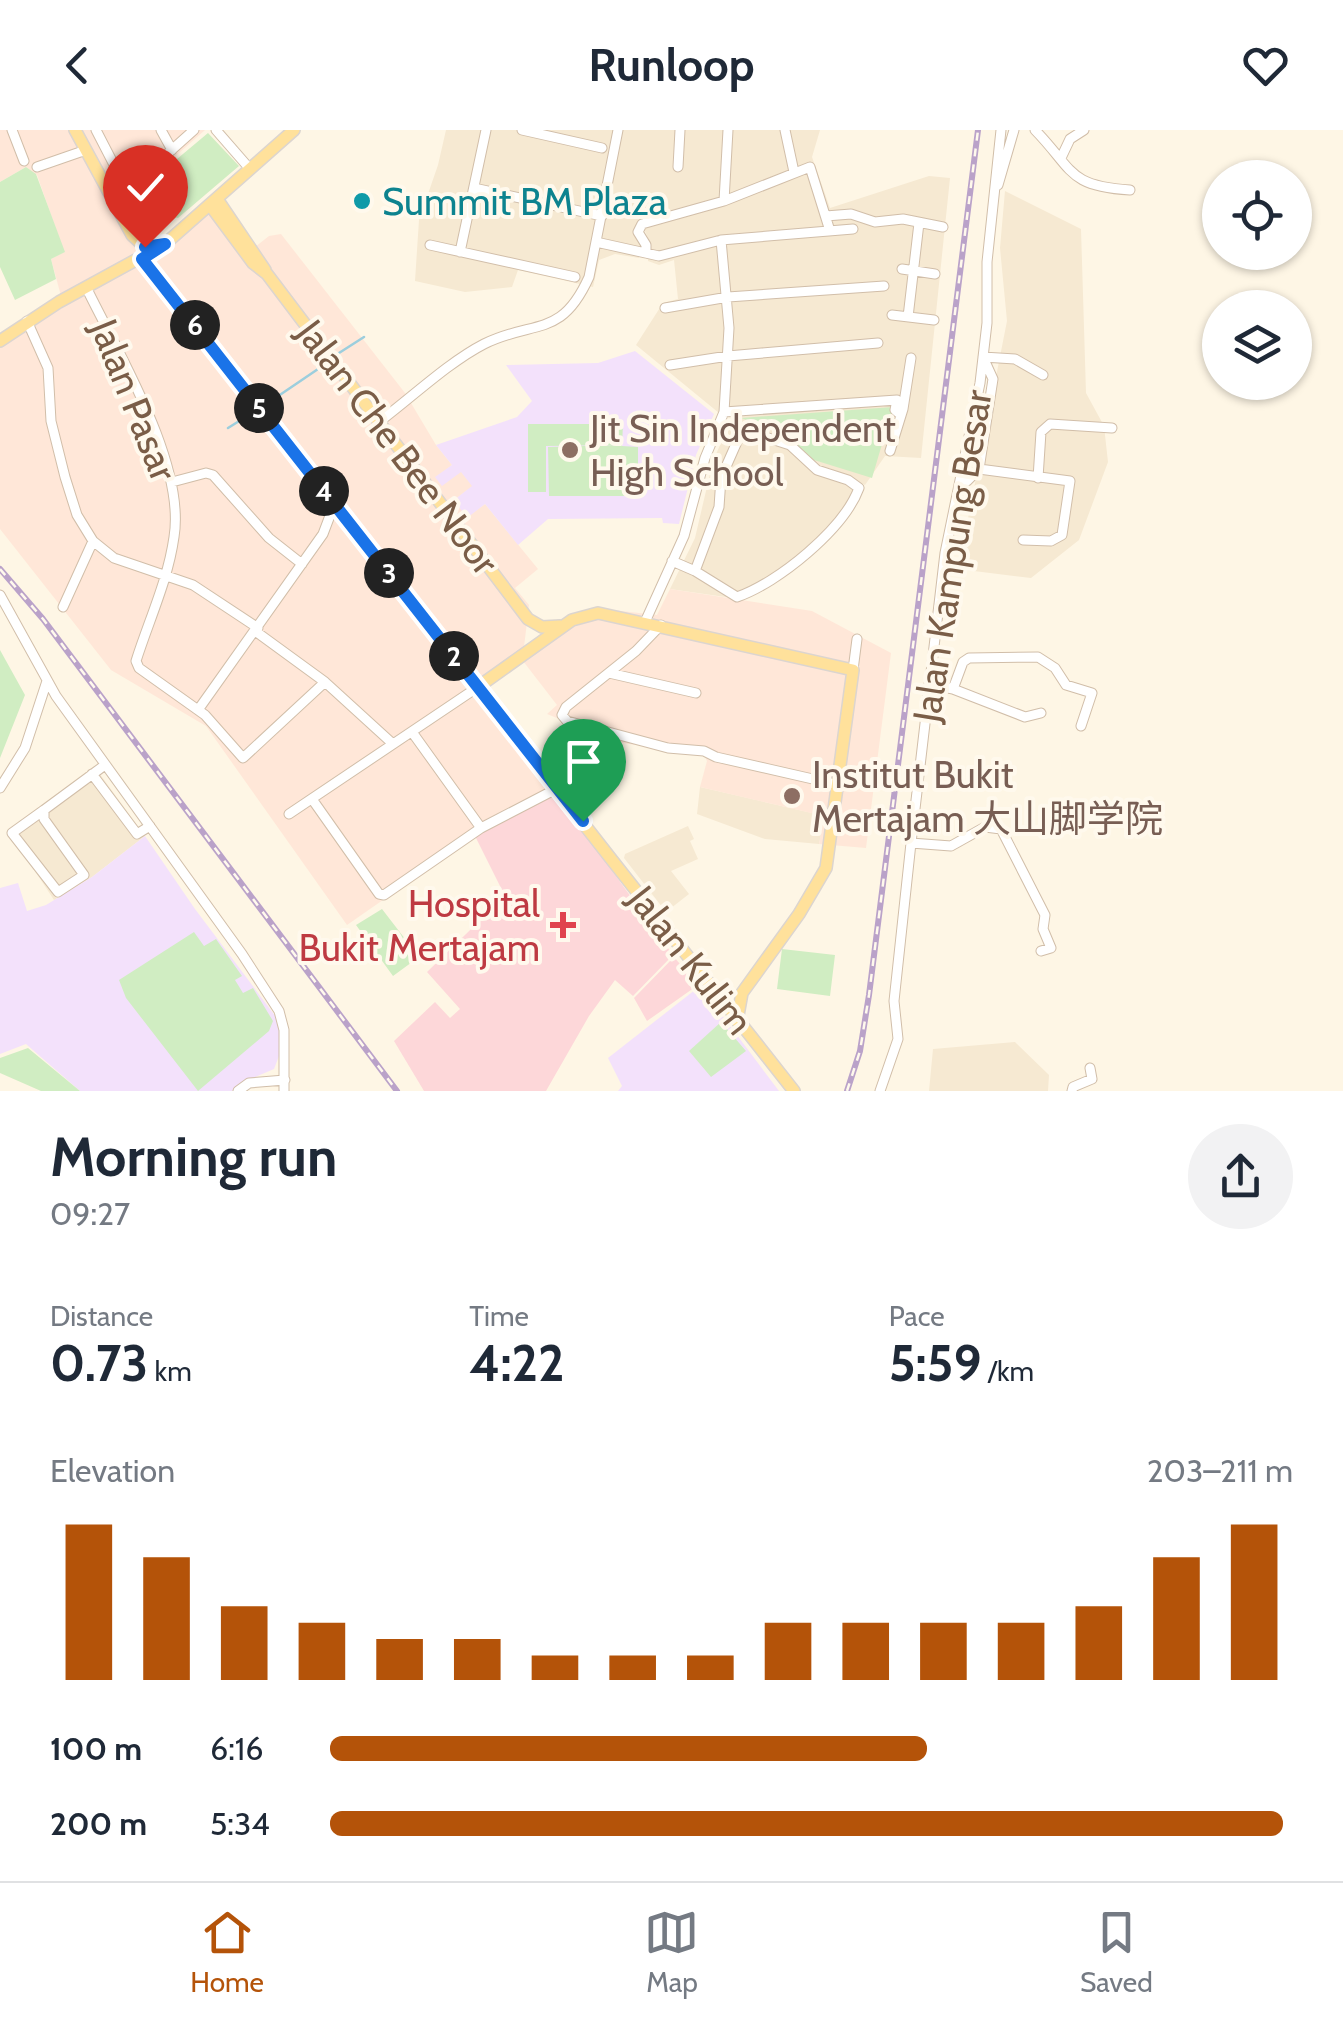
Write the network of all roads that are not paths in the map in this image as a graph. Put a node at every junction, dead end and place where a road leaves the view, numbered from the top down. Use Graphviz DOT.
graph roads {
  1 [pos="12,130"];
  2 [pos="75,130"];
  3 [pos="96,130"];
  4 [pos="161,130"];
  5 [pos="194,130"];
  6 [pos="216,130"];
  7 [pos="294,130"];
  8 [pos="486,130"];
  9 [pos="522,130"];
  10 [pos="618,130"];
  11 [pos="680,130"];
  12 [pos="728,130"];
  13 [pos="785,130"];
  14 [pos="1001,130"];
  15 [pos="1014,130"];
  16 [pos="1035,130"];
  17 [pos="1084,130"];
  18 [pos="234,148"];
  19 [pos="602,148"];
  20 [pos="86,150"];
  21 [pos="172,150"];
  22 [pos="262,158"];
  23 [pos="1061,158"];
  24 [pos="24,161"];
  25 [pos="678,166"];
  26 [pos="37,167"];
  27 [pos="250,169"];
  28 [pos="794,172"];
  29 [pos="126,188"];
  30 [pos="474,188"];
  31 [pos="1130,190"];
  32 [pos="111,196"];
  33 [pos="994,197"];
  34 [pos="213,202"];
  35 [pos="724,202"];
  36 [pos="602,216"];
  37 [pos="826,216"];
  38 [pos="919,223"];
  39 [pos="943,228"];
  40 [pos="830,230"];
  41 [pos="853,230"];
  42 [pos="132,236"];
  43 [pos="721,240"];
  44 [pos="596,242"];
  45 [pos="165,244"];
  46 [pos="430,245"];
  47 [pos="460,252"];
  48 [pos="646,253"];
  49 [pos="142,259"];
  50 [pos="121,269"];
  51 [pos="902,269"];
  52 [pos="915,270"];
  53 [pos="935,274"];
  54 [pos="575,276"];
  55 [pos="884,286"];
  56 [pos="86,288"];
  57 [pos="728,297"];
  58 [pos="665,308"];
  59 [pos="892,315"];
  60 [pos="908,317"];
  61 [pos="934,320"];
  62 [pos="27,321"];
  63 [pos="1,339"];
  64 [pos="878,343"];
  65 [pos="728,356"];
  66 [pos="911,358"];
  67 [pos="983,358"];
  68 [pos="670,365"];
  69 [pos="1043,375"];
  70 [pos="724,412"];
  71 [pos="901,415"];
  72 [pos="378,422"];
  73 [pos="1112,428"];
  74 [pos="890,451"];
  75 [pos="979,469"];
  76 [pos="702,477"];
  77 [pos="721,478"];
  78 [pos="1038,478"];
  79 [pos="172,482"];
  80 [pos="960,482"];
  81 [pos="333,502"];
  82 [pos="354,528"];
  83 [pos="323,534"];
  84 [pos="1023,540"];
  85 [pos="92,542"];
  86 [pos="672,561"];
  87 [pos="302,564"];
  88 [pos="695,571"];
  89 [pos="166,574"];
  90 [pos="0,595"];
  91 [pos="62,606"];
  92 [pos="528,620"];
  93 [pos="645,622"];
  94 [pos="564,625"];
  95 [pos="661,625"];
  96 [pos="256,629"];
  97 [pos="857,639"];
  98 [pos="517,660"];
  99 [pos="853,670"];
  100 [pos="609,673"];
  101 [pos="47,681"];
  102 [pos="325,682"];
  103 [pos="929,684"];
  104 [pos="478,687"];
  105 [pos="953,689"];
  106 [pos="696,693"];
  107 [pos="198,710"];
  108 [pos="1042,713"];
  109 [pos="1082,726"];
  110 [pos="412,732"];
  111 [pos="393,744"];
  112 [pos="105,765"];
  113 [pos="92,774"];
  114 [pos="839,785"];
  115 [pos="0,788"];
  116 [pos="558,788"];
  117 [pos="312,798"];
  118 [pos="289,814"];
  119 [pos="44,815"];
  120 [pos="150,826"];
  121 [pos="480,828"];
  122 [pos="911,843"];
  123 [pos="1040,951"];
  124 [pos="711,986"];
  125 [pos="742,994"];
  126 [pos="737,1021"];
  127 [pos="1090,1068"];
  128 [pos="284,1085"];
  129 [pos="238,1091"];
  130 [pos="794,1091"];
  131 [pos="880,1091"];
  132 [pos="1072,1091"];
  1 -- 24 [label="street"];
  2 -- 20 [label="main road"];
  3 -- 29 [label="street"];
  4 -- 21 [label="street"];
  5 -- 21 [label="street"];
  6 -- 18 [label="street"];
  7 -- 22 [label="main road"];
  8 -- 30 [label="street"];
  9 -- 19 [label="street"];
  10 -- 36 [label="street"];
  11 -- 25 [label="street"];
  12 -- 35 [label="street"];
  13 -- 28 [label="street"];
  14 -- 33 [label="street, Jalan Kampung Besar"];
  15 -- 33 [label="street, Jalan Kampung Besar"];
  16 -- 23 [label="street"];
  17 -- 23 [label="street"];
  18 -- 22 [label="street"];
  18 -- 27 [label="street"];
  20 -- 26 [label="street"];
  20 -- 32 [label="main road"];
  21 -- 29 [label="street"];
  22 -- 27 [label="main road"];
  23 -- 31 [label="street"];
  27 -- 34 [label="main road"];
  28 -- 35 [label="street"];
  28 -- 37 [label="street"];
  29 -- 32 [label="street"];
  30 -- 36 [label="street"];
  30 -- 47 [label="street"];
  32 -- 42 [label="main road"];
  33 -- 67 [label="street, Jalan Kampung Besar"];
  34 -- 45 [label="main road"];
  34 -- 72 [label="main road, Jalan Che Bee Noor"];
  35 -- 48 [label="street"];
  36 -- 44 [label="street"];
  37 -- 38 [label="street"];
  37 -- 40 [label="street"];
  38 -- 39 [label="street"];
  38 -- 52 [label="street"];
  40 -- 41 [label="street"];
  40 -- 43 [label="street"];
  42 -- 45 [label="main road"];
  42 -- 50 [label="main road"];
  43 -- 48 [label="street"];
  43 -- 57 [label="street"];
  44 -- 48 [label="street"];
  44 -- 72 [label="street"];
  45 -- 49 [label="main road"];
  46 -- 47 [label="street"];
  47 -- 54 [label="street"];
  49 -- 50 [label="main road"];
  49 -- 81 [label="main road, Jalan Kulim"];
  50 -- 56 [label="main road"];
  51 -- 52 [label="street"];
  52 -- 53 [label="street"];
  52 -- 60 [label="street"];
  55 -- 57 [label="street"];
  56 -- 62 [label="main road"];
  56 -- 79 [label="street, Jalan Pasar"];
  57 -- 58 [label="street"];
  57 -- 65 [label="street"];
  59 -- 60 [label="street"];
  60 -- 61 [label="street"];
  62 -- 63 [label="main road"];
  62 -- 85 [label="street"];
  64 -- 65 [label="street"];
  65 -- 68 [label="street"];
  65 -- 70 [label="street"];
  66 -- 71 [label="street"];
  67 -- 69 [label="street"];
  67 -- 75 [label="street"];
  67 -- 80 [label="street, Jalan Kampung Besar"];
  70 -- 71 [label="street"];
  70 -- 76 [label="street"];
  71 -- 74 [label="street"];
  72 -- 92 [label="main road, Jalan Che Bee Noor"];
  73 -- 78 [label="street"];
  75 -- 78 [label="street"];
  75 -- 80 [label="street"];
  76 -- 77 [label="street"];
  76 -- 86 [label="street"];
  77 -- 88 [label="street"];
  77 -- 88 [label="street"];
  78 -- 84 [label="street"];
  79 -- 87 [label="street"];
  79 -- 89 [label="street, Jalan Pasar"];
  80 -- 103 [label="street, Jalan Kampung Besar"];
  81 -- 82 [label="main road, Jalan Kulim"];
  81 -- 83 [label="street"];
  82 -- 83 [label="street"];
  82 -- 104 [label="main road, Jalan Kulim"];
  83 -- 87 [label="street"];
  85 -- 89 [label="street"];
  85 -- 91 [label="street"];
  86 -- 88 [label="street"];
  86 -- 93 [label="street"];
  87 -- 96 [label="street"];
  89 -- 96 [label="street"];
  89 -- 107 [label="street, Jalan Pasar"];
  90 -- 101 [label="street"];
  92 -- 94 [label="main road"];
  92 -- 98 [label="main road"];
  93 -- 94 [label="main road"];
  93 -- 95 [label="main road"];
  94 -- 98 [label="main road"];
  95 -- 99 [label="main road"];
  95 -- 100 [label="street"];
  96 -- 102 [label="street"];
  96 -- 107 [label="street"];
  97 -- 99 [label="street"];
  98 -- 104 [label="main road"];
  99 -- 114 [label="main road"];
  100 -- 106 [label="street"];
  100 -- 114 [label="street"];
  101 -- 112 [label="street"];
  101 -- 115 [label="street"];
  102 -- 107 [label="street"];
  102 -- 111 [label="street"];
  103 -- 105 [label="street"];
  103 -- 122 [label="street, Jalan Kampung Besar"];
  104 -- 110 [label="street"];
  104 -- 116 [label="main road, Jalan Kulim"];
  105 -- 108 [label="street"];
  105 -- 109 [label="street"];
  110 -- 111 [label="street"];
  110 -- 121 [label="street"];
  111 -- 117 [label="street"];
  112 -- 113 [label="street"];
  112 -- 120 [label="street"];
  113 -- 119 [label="street"];
  113 -- 120 [label="street"];
  114 -- 125 [label="main road"];
  116 -- 121 [label="street"];
  116 -- 124 [label="main road, Jalan Kulim"];
  117 -- 118 [label="street"];
  117 -- 121 [label="street"];
  119 -- 119 [label="street"];
  120 -- 128 [label="street"];
  122 -- 123 [label="street"];
  122 -- 131 [label="street, Jalan Kampung Besar"];
  124 -- 125 [label="main road"];
  124 -- 126 [label="main road, Jalan Kulim"];
  125 -- 126 [label="main road"];
  126 -- 130 [label="main road, Jalan Kulim"];
  127 -- 132 [label="street"];
  128 -- 129 [label="street"];
}
